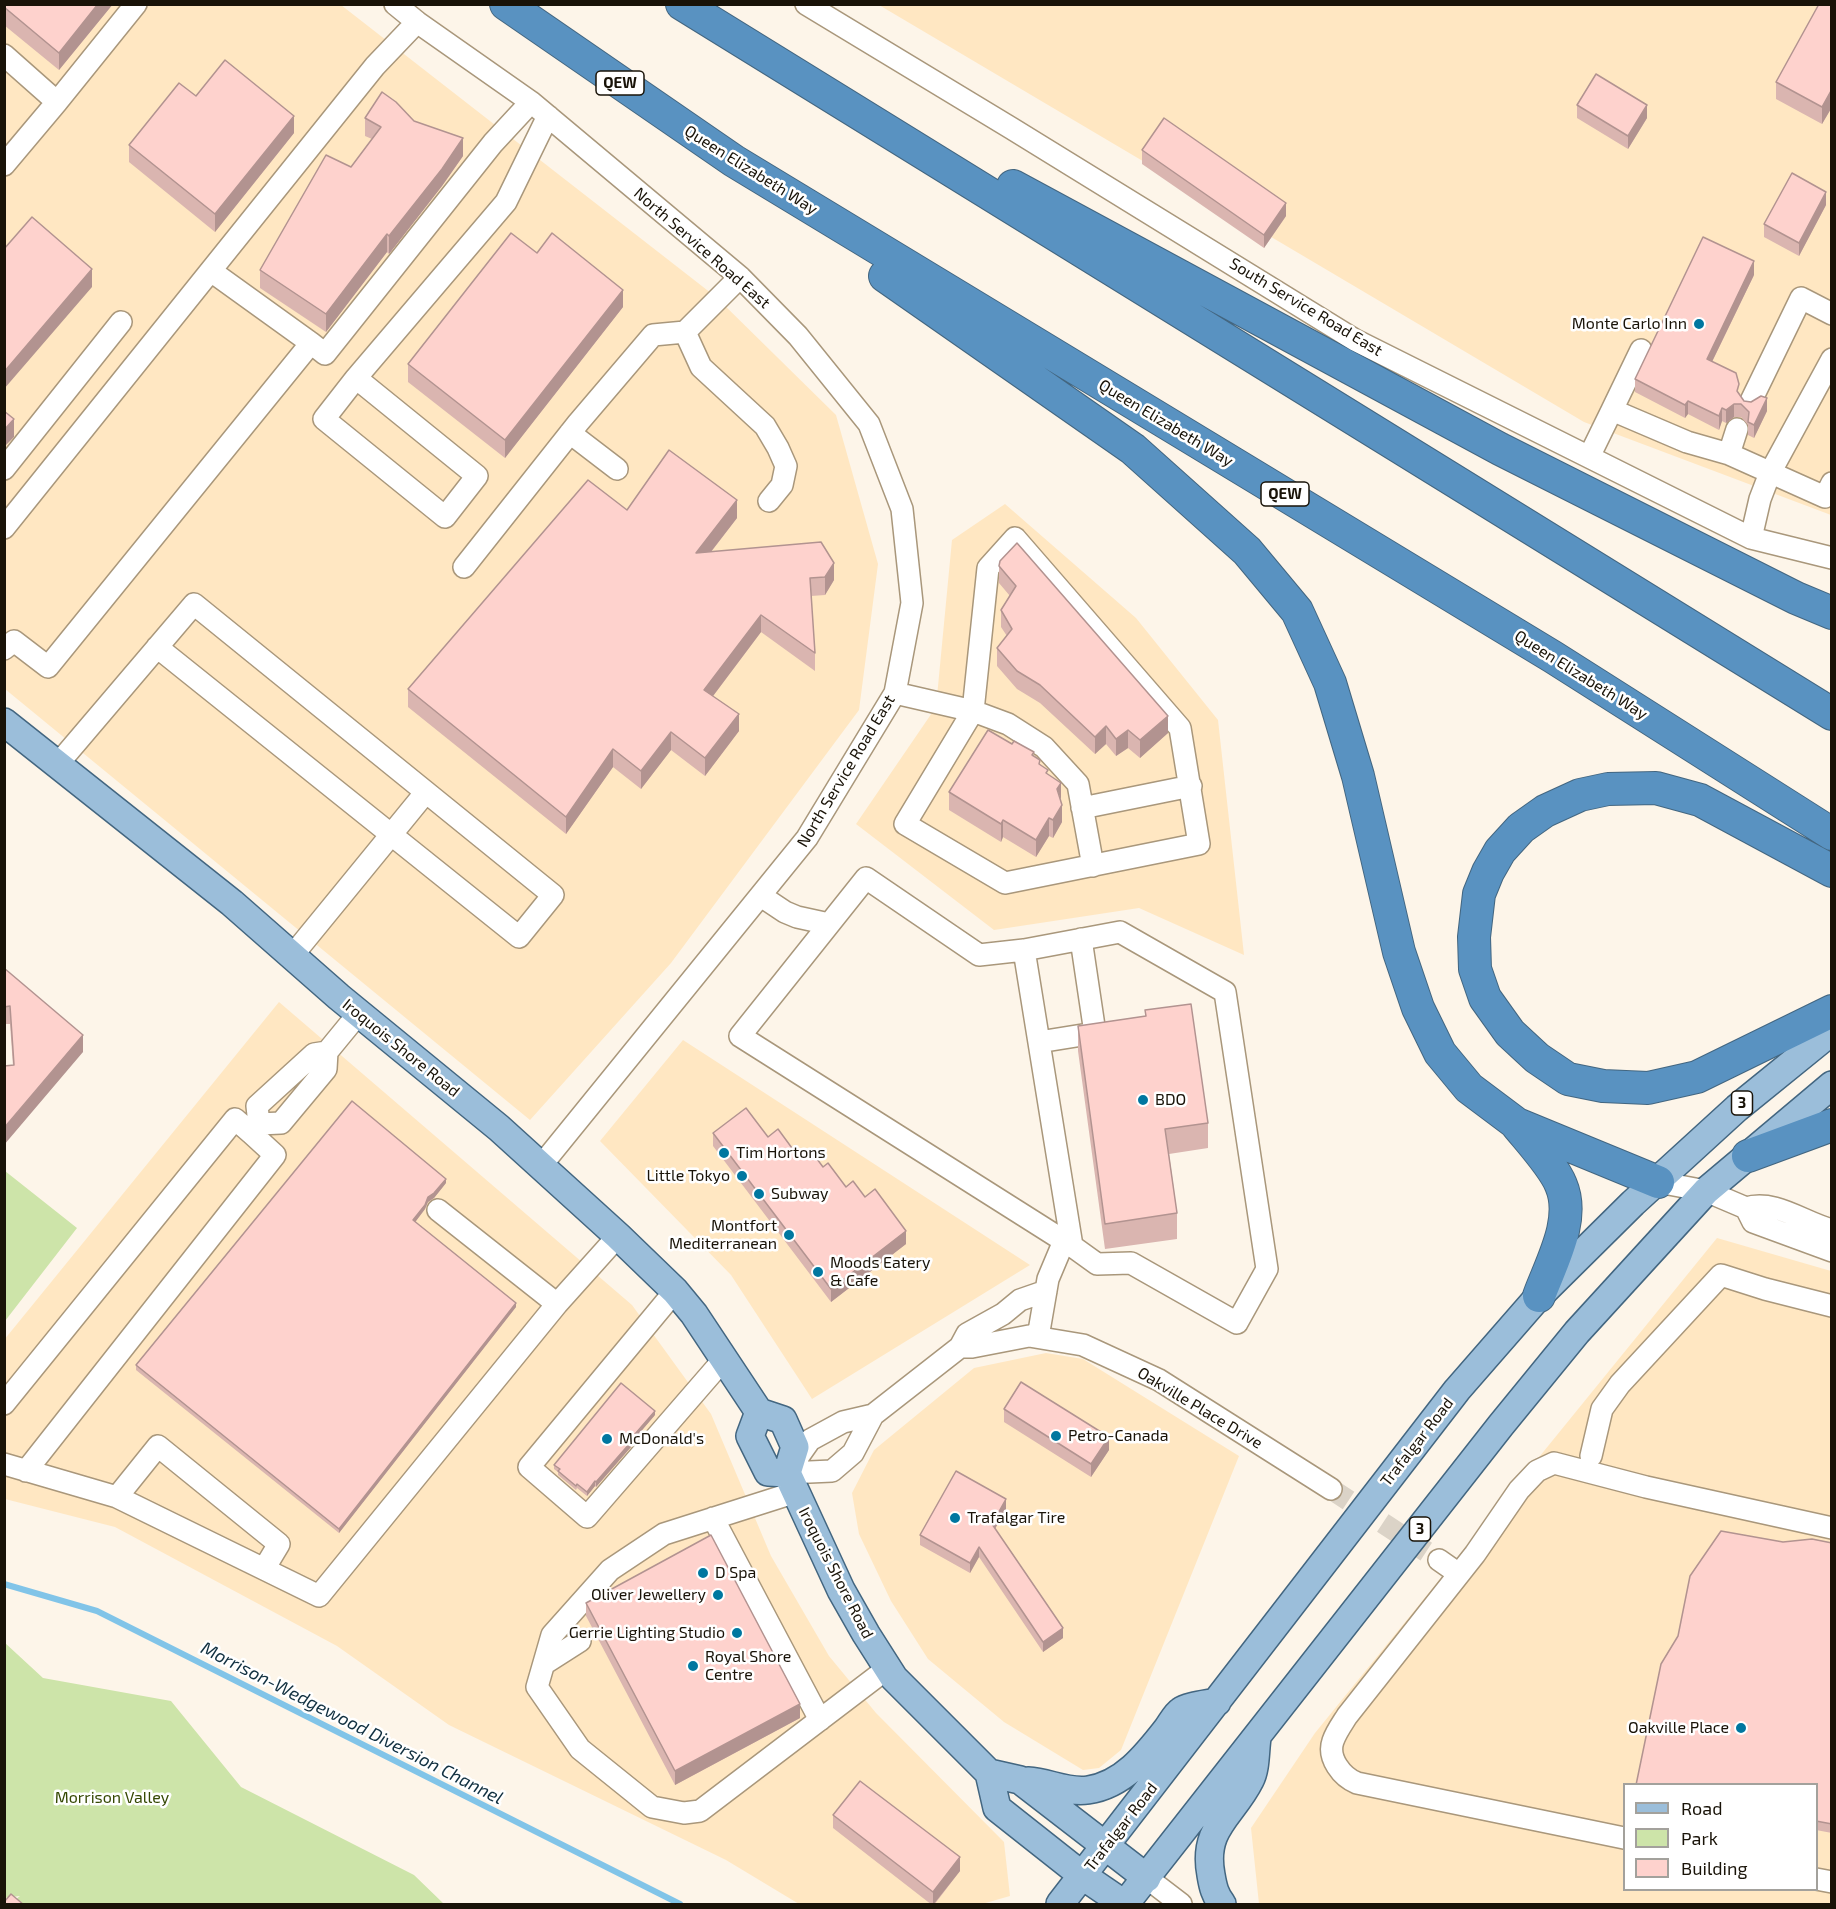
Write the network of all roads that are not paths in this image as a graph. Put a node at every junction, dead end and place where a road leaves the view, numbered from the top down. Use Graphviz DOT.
graph roads {
  1 [pos="394,4"];
  2 [pos="506,4"];
  3 [pos="682,4"];
  4 [pos="806,4"];
  5 [pos="136,5"];
  6 [pos="417,22"];
  7 [pos="4,55"];
  8 [pos="57,102"];
  9 [pos="531,102"];
  10 [pos="548,116"];
  11 [pos="904,143"];
  12 [pos="734,161"];
  13 [pos="4,165"];
  14 [pos="211,271"];
  15 [pos="740,277"];
  16 [pos="1832,314"];
  17 [pos="121,322"];
  18 [pos="685,332"];
  19 [pos="311,343"];
  20 [pos="1641,350"];
  21 [pos="1832,359"];
  22 [pos="356,378"];
  23 [pos="1750,403"];
  24 [pos="1612,410"];
  25 [pos="1737,429"];
  26 [pos="570,433"];
  27 [pos="1730,454"];
  28 [pos="1589,457"];
  29 [pos="4,469"];
  30 [pos="616,470"];
  31 [pos="1770,473"];
  32 [pos="1832,483"];
  33 [pos="769,501"];
  34 [pos="4,528"];
  35 [pos="1751,538"];
  36 [pos="1832,558"];
  37 [pos="464,567"];
  38 [pos="1832,613"];
  39 [pos="8,640"];
  40 [pos="158,647"];
  41 [pos="895,693"];
  42 [pos="973,711"];
  43 [pos="1832,714"];
  44 [pos="4,722"];
  45 [pos="57,765"];
  46 [pos="1191,786"];
  47 [pos="426,792"];
  48 [pos="1082,808"];
  49 [pos="1832,834"];
  50 [pos="391,835"];
  51 [pos="1093,866"];
  52 [pos="1832,871"];
  53 [pos="761,896"];
  54 [pos="829,924"];
  55 [pos="1081,939"];
  56 [pos="1024,950"];
  57 [pos="292,956"];
  58 [pos="1832,1011"];
  59 [pos="358,1013"];
  60 [pos="1832,1031"];
  61 [pos="1039,1042"];
  62 [pos="1832,1085"];
  63 [pos="1517,1124"];
  64 [pos="1832,1125"];
  65 [pos="255,1129"];
  66 [pos="1748,1156"];
  67 [pos="540,1167"];
  68 [pos="1658,1182"];
  69 [pos="1706,1191"];
  70 [pos="438,1210"];
  71 [pos="618,1236"];
  72 [pos="1826,1239"];
  73 [pos="1068,1243"];
  74 [pos="1046,1290"];
  75 [pos="675,1291"];
  76 [pos="1539,1296"];
  77 [pos="557,1304"];
  78 [pos="1832,1306"];
  79 [pos="1038,1337"];
  80 [pos="960,1347"];
  81 [pos="724,1359"];
  82 [pos="4,1404"];
  83 [pos="873,1415"];
  84 [pos="1591,1456"];
  85 [pos="4,1464"];
  86 [pos="26,1471"];
  87 [pos="792,1482"];
  88 [pos="1331,1489"];
  89 [pos="117,1497"];
  90 [pos="713,1518"];
  91 [pos="1832,1528"];
  92 [pos="1439,1560"];
  93 [pos="264,1569"];
  94 [pos="1459,1574"];
  95 [pos="580,1641"];
  96 [pos="544,1664"];
  97 [pos="888,1668"];
  98 [pos="1217,1702"];
  99 [pos="820,1720"];
  100 [pos="1257,1737"];
  101 [pos="990,1773"];
  102 [pos="1020,1780"];
  103 [pos="1623,1838"];
  104 [pos="1106,1846"];
  105 [pos="1083,1876"];
  106 [pos="1147,1878"];
  107 [pos="1059,1905"];
  108 [pos="1125,1905"];
  109 [pos="1181,1905"];
  110 [pos="1222,1905"];
  1 -- 6 [label="street, North Service Road East"];
  2 -- 12 [label="highway, Queen Elizabeth Way / QEW"];
  3 -- 11 [label="highway"];
  4 -- 28 [label="street, South Service Road East"];
  5 -- 8 [label="street"];
  6 -- 9 [label="street, North Service Road East"];
  6 -- 14 [label="street"];
  7 -- 8 [label="street"];
  8 -- 13 [label="street"];
  9 -- 10 [label="street, North Service Road East"];
  9 -- 19 [label="street"];
  10 -- 15 [label="street, North Service Road East"];
  10 -- 22 [label="street"];
  11 -- 38 [label="highway"];
  11 -- 43 [label="highway"];
  12 -- 49 [label="highway, Queen Elizabeth Way / QEW"];
  12 -- 63 [label="highway"];
  14 -- 19 [label="street"];
  14 -- 34 [label="street"];
  15 -- 18 [label="street"];
  15 -- 41 [label="street, North Service Road East"];
  16 -- 23 [label="street"];
  17 -- 29 [label="street"];
  18 -- 26 [label="street"];
  18 -- 33 [label="street"];
  19 -- 39 [label="street"];
  20 -- 24 [label="street"];
  21 -- 31 [label="street"];
  22 -- 22 [label="street"];
  24 -- 27 [label="street"];
  24 -- 28 [label="street"];
  25 -- 27 [label="street"];
  26 -- 30 [label="street"];
  26 -- 37 [label="street"];
  27 -- 31 [label="street"];
  28 -- 35 [label="street, South Service Road East"];
  31 -- 32 [label="street"];
  31 -- 35 [label="street"];
  35 -- 36 [label="street, South Service Road East"];
  40 -- 45 [label="street"];
  40 -- 47 [label="street"];
  40 -- 50 [label="street"];
  41 -- 42 [label="street"];
  41 -- 53 [label="street, North Service Road East"];
  42 -- 46 [label="street"];
  42 -- 48 [label="street"];
  42 -- 51 [label="street"];
  44 -- 45 [label="main road, Iroquois Shore Road"];
  45 -- 57 [label="main road, Iroquois Shore Road"];
  46 -- 48 [label="street"];
  46 -- 51 [label="street"];
  47 -- 50 [label="street"];
  47 -- 50 [label="street"];
  48 -- 51 [label="street"];
  50 -- 57 [label="street"];
  52 -- 58 [label="highway"];
  53 -- 54 [label="street"];
  53 -- 67 [label="street, North Service Road East"];
  54 -- 56 [label="street"];
  54 -- 73 [label="street"];
  55 -- 56 [label="street"];
  55 -- 61 [label="street"];
  55 -- 73 [label="street"];
  56 -- 61 [label="street"];
  57 -- 59 [label="main road, Iroquois Shore Road"];
  59 -- 65 [label="street"];
  59 -- 67 [label="main road, Iroquois Shore Road"];
  60 -- 68 [label="main road, Trafalgar Road / 3"];
  61 -- 73 [label="street"];
  62 -- 66 [label="main road, 3"];
  63 -- 68 [label="highway"];
  63 -- 76 [label="highway"];
  64 -- 66 [label="highway"];
  65 -- 82 [label="street"];
  65 -- 86 [label="street"];
  66 -- 69 [label="main road, 3"];
  67 -- 71 [label="main road, Iroquois Shore Road"];
  68 -- 69 [label="street"];
  68 -- 76 [label="main road, Trafalgar Road / 3"];
  69 -- 72 [label="street"];
  69 -- 100 [label="main road, 3"];
  70 -- 77 [label="street"];
  71 -- 75 [label="main road, Iroquois Shore Road"];
  71 -- 77 [label="street"];
  73 -- 74 [label="street"];
  74 -- 79 [label="street"];
  74 -- 80 [label="street"];
  75 -- 81 [label="main road, Iroquois Shore Road"];
  75 -- 81 [label="street"];
  76 -- 98 [label="main road, Trafalgar Road / 3"];
  77 -- 93 [label="street"];
  78 -- 84 [label="street"];
  79 -- 80 [label="street, Oakville Place Drive"];
  79 -- 88 [label="street, Oakville Place Drive"];
  80 -- 83 [label="street"];
  81 -- 87 [label="main road, Iroquois Shore Road"];
  83 -- 87 [label="street"];
  83 -- 87 [label="street"];
  85 -- 86 [label="street"];
  86 -- 89 [label="street"];
  87 -- 90 [label="street"];
  87 -- 97 [label="main road, Iroquois Shore Road"];
  89 -- 93 [label="street"];
  89 -- 93 [label="street"];
  90 -- 96 [label="street"];
  90 -- 99 [label="street"];
  91 -- 94 [label="street"];
  92 -- 94 [label="street"];
  94 -- 103 [label="street"];
  95 -- 96 [label="street"];
  96 -- 99 [label="street"];
  97 -- 99 [label="street"];
  97 -- 101 [label="main road, Iroquois Shore Road"];
  98 -- 102 [label="main road"];
  98 -- 104 [label="main road, Trafalgar Road / 3"];
  100 -- 106 [label="main road, 3"];
  100 -- 110 [label="main road"];
  101 -- 102 [label="main road"];
  101 -- 105 [label="main road"];
  102 -- 104 [label="main road"];
  104 -- 105 [label="main road, Trafalgar Road / 3"];
  104 -- 106 [label="main road"];
  105 -- 107 [label="main road, Trafalgar Road / 3"];
  105 -- 108 [label="main road"];
  106 -- 108 [label="main road, 3"];
  106 -- 109 [label="street"];
}
